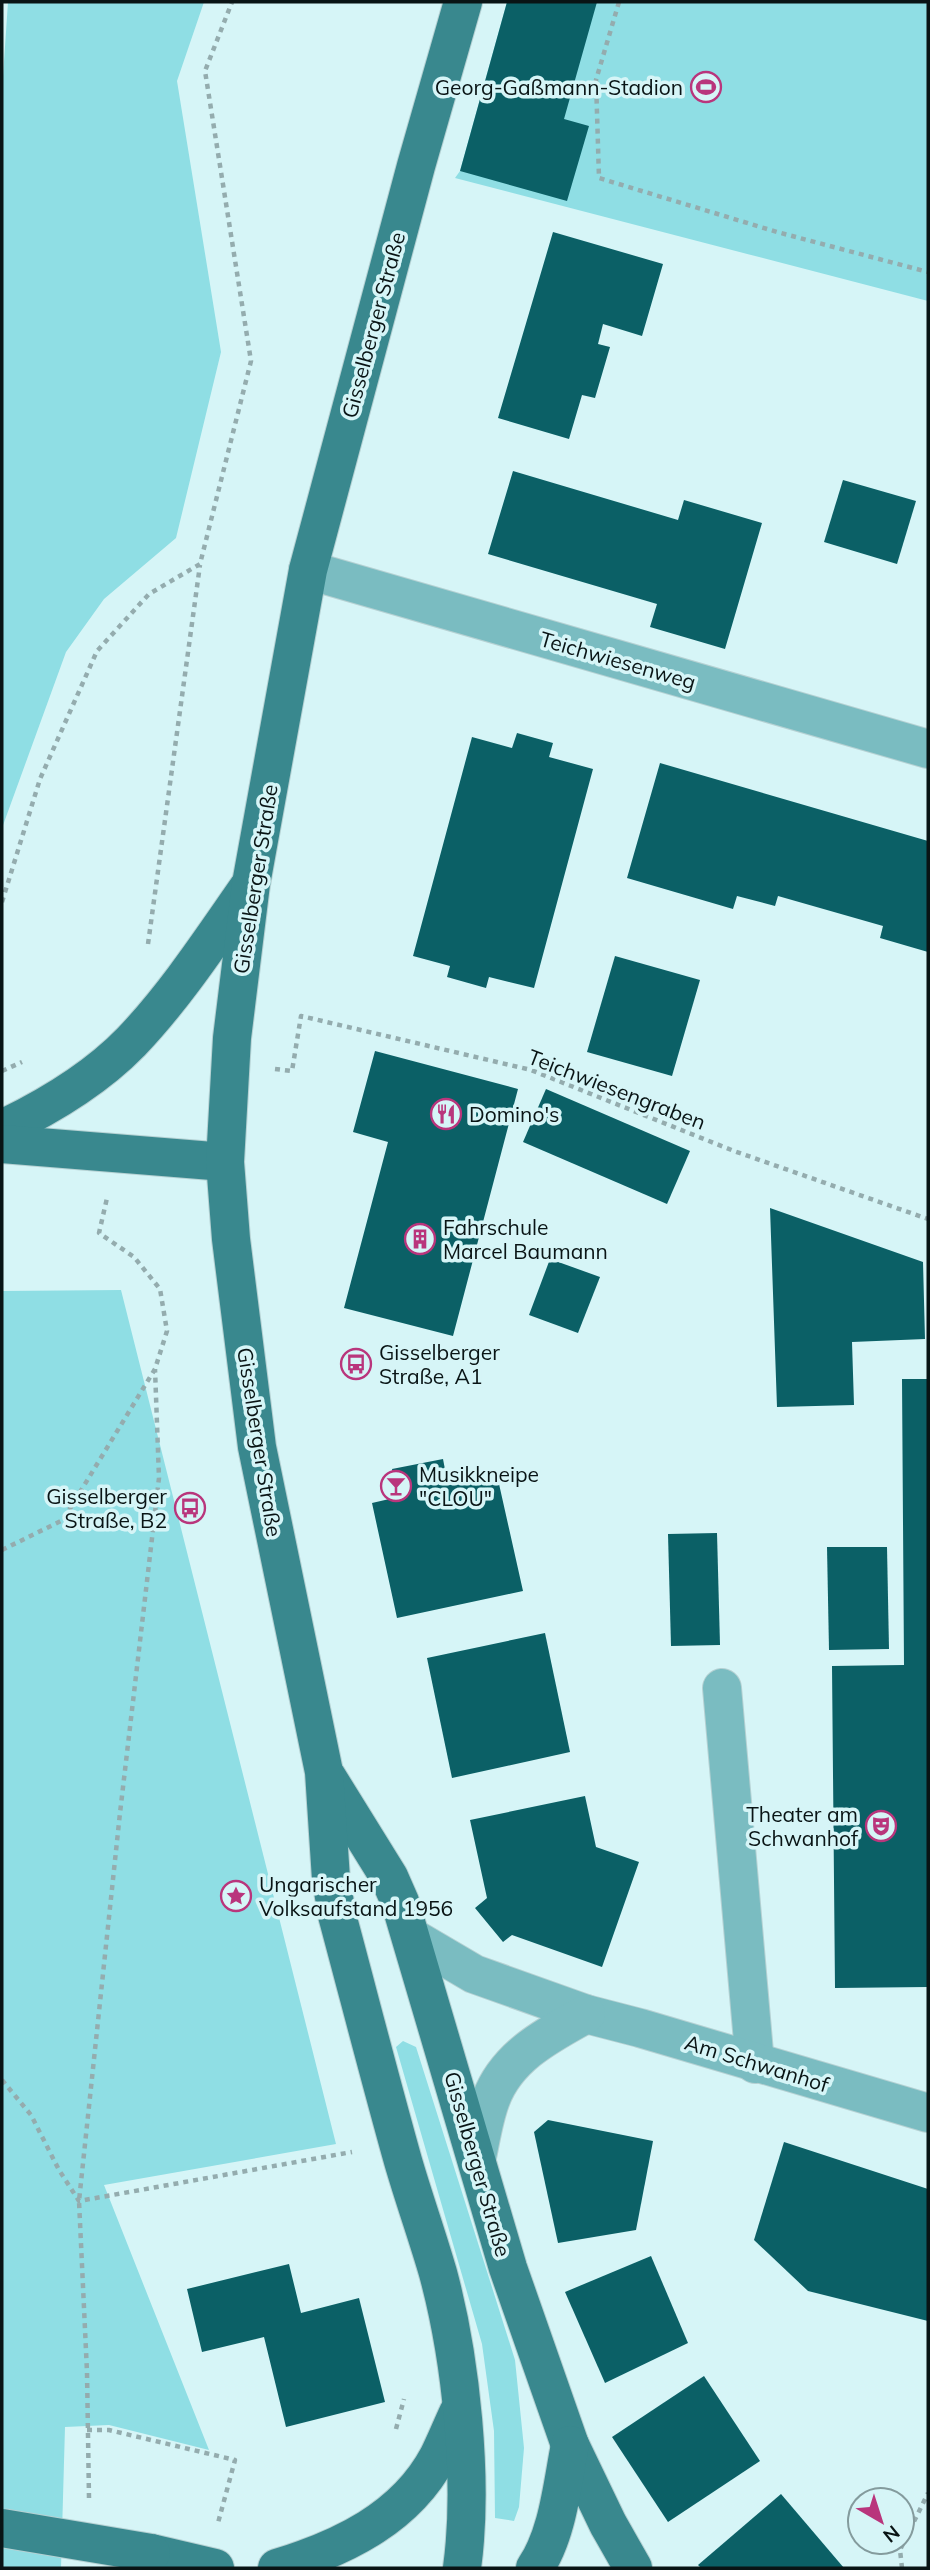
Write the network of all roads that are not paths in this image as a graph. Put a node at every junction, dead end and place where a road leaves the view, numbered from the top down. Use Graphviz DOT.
graph roads {
  1 [pos="463,2"];
  2 [pos="308,570"];
  3 [pos="928,750"];
  4 [pos="251,884"];
  5 [pos="2,1129"];
  6 [pos="2,1144"];
  7 [pos="225,1162"];
  8 [pos="722,1688"];
  9 [pos="324,1772"];
  10 [pos="411,1937"];
  11 [pos="586,2014"];
  12 [pos="755,2064"];
  13 [pos="928,2113"];
  14 [pos="477,2157"];
  15 [pos="461,2408"];
  16 [pos="570,2445"];
  17 [pos="2,2528"];
  18 [pos="211,2567"];
  19 [pos="277,2568"];
  20 [pos="461,2568"];
  21 [pos="535,2568"];
  22 [pos="634,2568"];
  1 -- 2 [label="main road, Gisselberger Straße"];
  2 -- 3 [label="street, Teichwiesenweg"];
  2 -- 4 [label="main road, Gisselberger Straße"];
  4 -- 5 [label="main road"];
  4 -- 7 [label="main road, Gisselberger Straße"];
  6 -- 7 [label="main road"];
  7 -- 9 [label="main road, Gisselberger Straße"];
  8 -- 12 [label="street"];
  9 -- 10 [label="main road, Gisselberger Straße"];
  9 -- 15 [label="main road, Gisselberger Straße"];
  10 -- 11 [label="street, Am Schwanhof"];
  10 -- 14 [label="main road, Gisselberger Straße"];
  11 -- 12 [label="street, Am Schwanhof"];
  11 -- 14 [label="street"];
  12 -- 13 [label="street, Am Schwanhof"];
  14 -- 16 [label="main road, Gisselberger Straße"];
  15 -- 19 [label="main road"];
  15 -- 20 [label="main road, Gisselberger Straße"];
  16 -- 21 [label="main road"];
  16 -- 22 [label="main road, Gisselberger Straße"];
  17 -- 18 [label="main road, bridge"];
}
